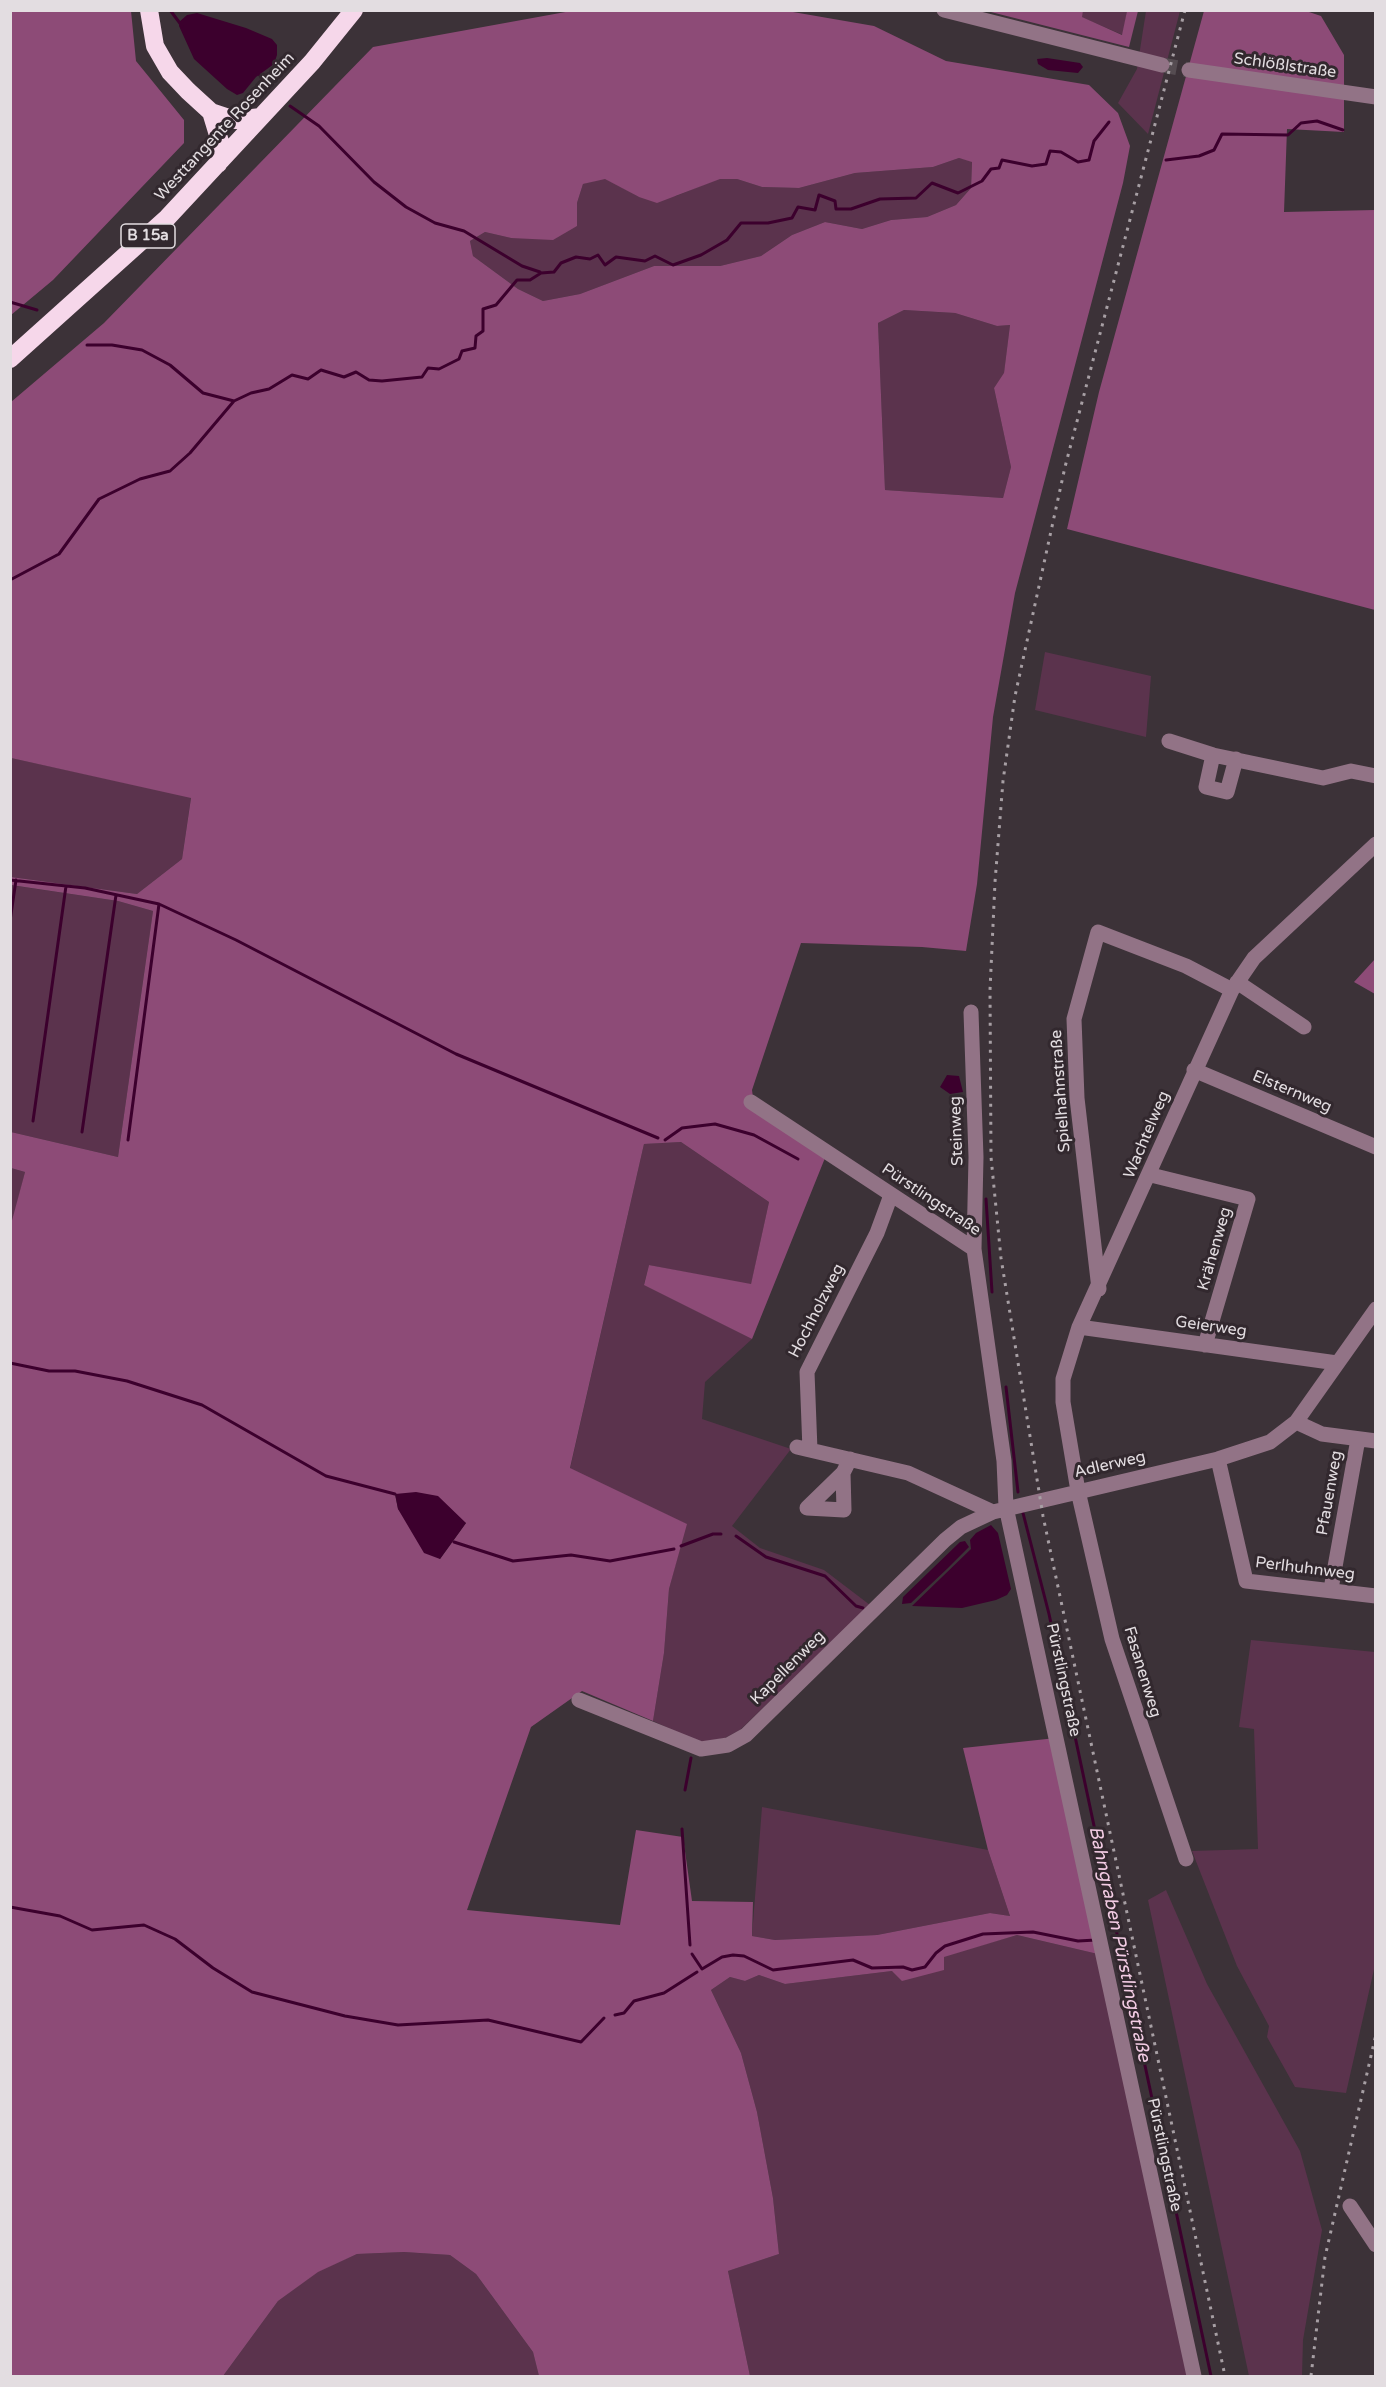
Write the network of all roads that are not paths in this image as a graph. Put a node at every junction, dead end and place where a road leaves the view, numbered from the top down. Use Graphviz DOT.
graph roads {
  1 [pos="149,10"];
  2 [pos="354,10"];
  3 [pos="944,10"];
  4 [pos="1162,65"];
  5 [pos="1189,70"];
  6 [pos="1376,98"];
  7 [pos="211,112"];
  8 [pos="261,117"];
  9 [pos="218,164"];
  10 [pos="10,359"];
  11 [pos="1169,741"];
  12 [pos="1214,754"];
  13 [pos="1236,759"];
  14 [pos="1376,776"];
  15 [pos="1376,844"];
  16 [pos="1235,986"];
  17 [pos="971,1012"];
  18 [pos="1304,1027"];
  19 [pos="1194,1070"];
  20 [pos="751,1102"];
  21 [pos="1376,1148"];
  22 [pos="1151,1175"];
  23 [pos="891,1195"];
  24 [pos="974,1249"];
  25 [pos="1099,1289"];
  26 [pos="1376,1309"];
  27 [pos="1079,1328"];
  28 [pos="1205,1345"];
  29 [pos="1337,1363"];
  30 [pos="1296,1422"];
  31 [pos="1358,1439"];
  32 [pos="1376,1441"];
  33 [pos="1218,1460"];
  34 [pos="1078,1491"];
  35 [pos="999,1510"];
  36 [pos="1331,1589"];
  37 [pos="1376,1596"];
  38 [pos="579,1700"];
  39 [pos="1186,1859"];
  40 [pos="1350,2206"];
  41 [pos="1376,2245"];
  42 [pos="1194,2376"];
  1 -- 7 [label="highway"];
  2 -- 8 [label="highway, Westtangente Rosenheim / B 15a"];
  3 -- 4 [label="street"];
  5 -- 6 [label="street, Schlößlstraße"];
  7 -- 8 [label="highway"];
  7 -- 9 [label="highway"];
  8 -- 9 [label="highway, Westtangente Rosenheim / B 15a"];
  9 -- 10 [label="highway, Westtangente Rosenheim / B 15a"];
  11 -- 12 [label="street"];
  12 -- 13 [label="street"];
  12 -- 13 [label="street"];
  13 -- 14 [label="street"];
  15 -- 16 [label="street, Wachtelweg"];
  16 -- 18 [label="street"];
  16 -- 19 [label="street, Wachtelweg"];
  16 -- 25 [label="street, Spielhahnstraße"];
  17 -- 24 [label="street, Steinweg"];
  19 -- 21 [label="street, Elsternweg"];
  19 -- 22 [label="street, Wachtelweg"];
  20 -- 23 [label="street, Pürstlingstraße"];
  22 -- 25 [label="street, Wachtelweg"];
  22 -- 28 [label="street, Krähenweg"];
  23 -- 24 [label="street, Pürstlingstraße"];
  23 -- 35 [label="street, Hochholzweg"];
  24 -- 35 [label="street, Pürstlingstraße"];
  25 -- 27 [label="street, Wachtelweg"];
  26 -- 29 [label="street, Adlerweg"];
  27 -- 28 [label="street, Geierweg"];
  27 -- 34 [label="street, Wachtelweg"];
  28 -- 29 [label="street, Geierweg"];
  29 -- 30 [label="street, Adlerweg"];
  30 -- 31 [label="street"];
  30 -- 33 [label="street, Adlerweg"];
  31 -- 32 [label="street"];
  31 -- 36 [label="street, Pfauenweg"];
  33 -- 34 [label="street, Adlerweg"];
  33 -- 36 [label="street, Perlhuhnweg"];
  34 -- 35 [label="street, Adlerweg"];
  34 -- 39 [label="street, Fasanenweg"];
  35 -- 38 [label="street, Kapellenweg"];
  35 -- 42 [label="street, Pürstlingstraße"];
  36 -- 37 [label="street, Perlhuhnweg"];
  40 -- 41 [label="street"];
}
